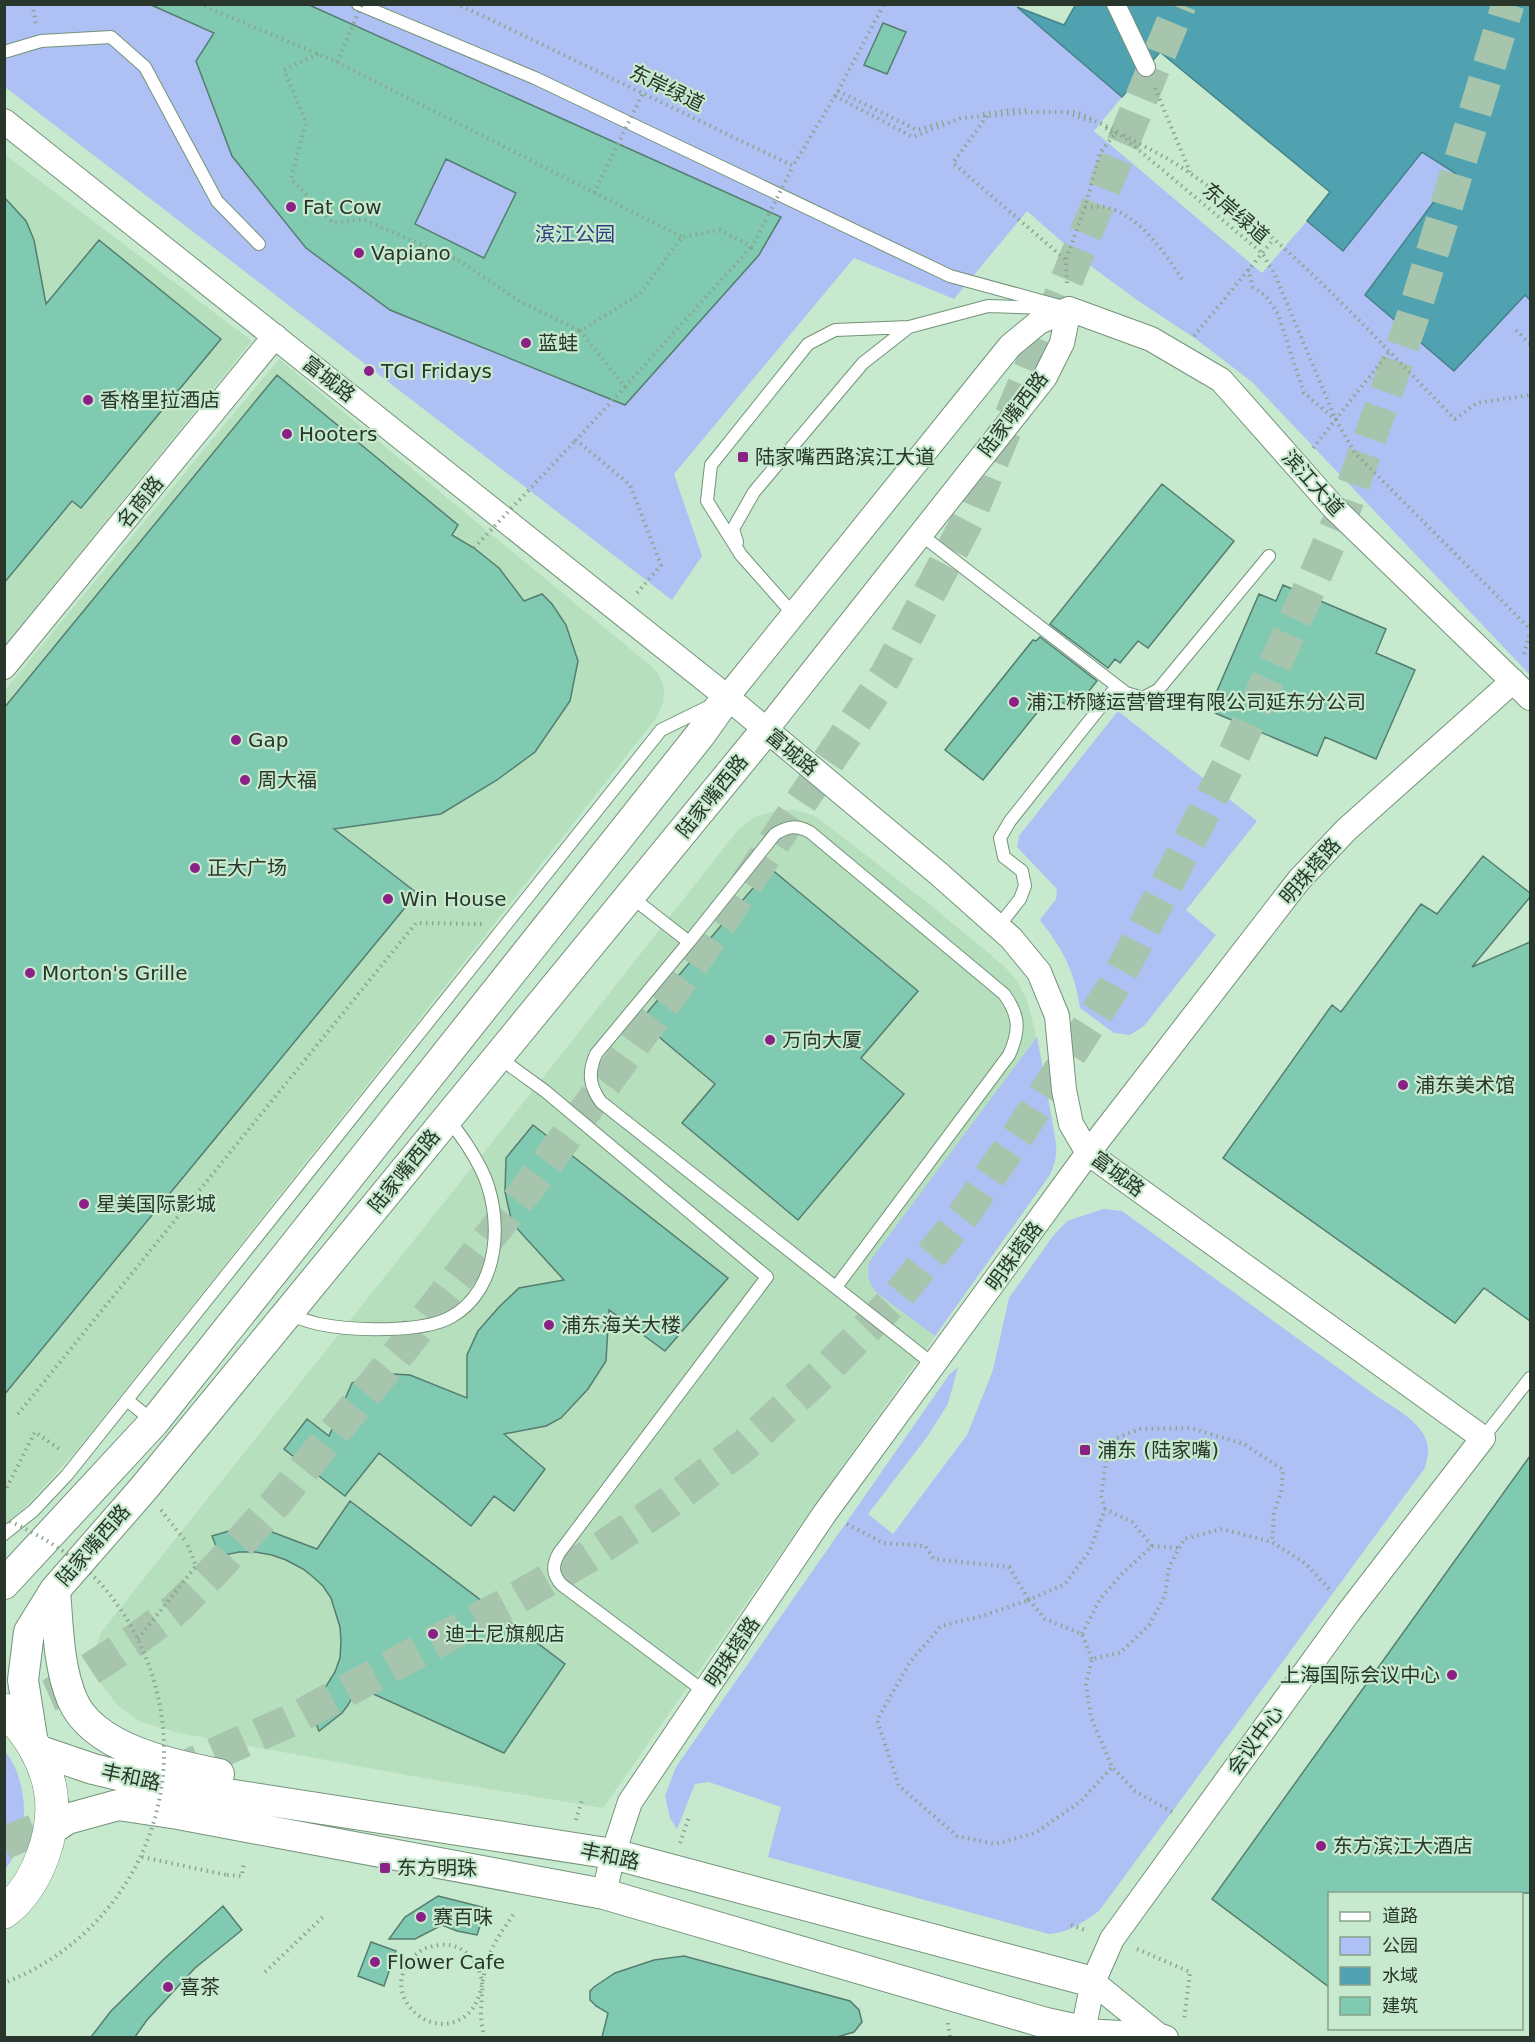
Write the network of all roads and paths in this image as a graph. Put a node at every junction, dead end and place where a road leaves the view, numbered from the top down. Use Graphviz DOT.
graph roads {
  1 [pos="199,4"];
  2 [pos="360,4"];
  3 [pos="455,4"];
  4 [pos="884,4"];
  5 [pos="1116,4"];
  6 [pos="4,52"];
  7 [pos="318,54"];
  8 [pos="337,62"];
  9 [pos="1146,68"];
  10 [pos="838,91"];
  11 [pos="643,93"];
  12 [pos="835,96"];
  13 [pos="988,115"];
  14 [pos="961,118"];
  15 [pos="4,121"];
  16 [pos="1115,133"];
  17 [pos="793,166"];
  18 [pos="1190,173"];
  19 [pos="594,193"];
  20 [pos="1085,207"];
  21 [pos="682,237"];
  22 [pos="1274,240"];
  23 [pos="259,244"];
  24 [pos="752,247"];
  25 [pos="1262,253"];
  26 [pos="1066,260"];
  27 [pos="1248,269"];
  28 [pos="1184,282"];
  29 [pos="1069,309"];
  30 [pos="909,327"];
  31 [pos="1516,330"];
  32 [pos="580,331"];
  33 [pos="275,336"];
  34 [pos="1530,344"];
  35 [pos="1389,352"];
  36 [pos="1179,355"];
  37 [pos="626,387"];
  38 [pos="1530,395"];
  39 [pos="1336,420"];
  40 [pos="576,440"];
  41 [pos="1298,467"];
  42 [pos="920,534"];
  43 [pos="474,548"];
  44 [pos="741,555"];
  45 [pos="1269,556"];
  46 [pos="621,612"];
  47 [pos="794,615"];
  48 [pos="1530,629"];
  49 [pos="4,668"];
  50 [pos="1513,681"];
  51 [pos="1117,686"];
  52 [pos="727,697"];
  53 [pos="1530,698"];
  54 [pos="766,730"];
  55 [pos="630,896"];
  56 [pos="483,924"];
  57 [pos="998,927"];
  58 [pos="690,942"];
  59 [pos="498,1057"];
  60 [pos="448,1118"];
  61 [pos="1088,1153"];
  62 [pos="836,1287"];
  63 [pos="288,1314"];
  64 [pos="934,1365"];
  65 [pos="1530,1378"];
  66 [pos="127,1400"];
  67 [pos="18,1414"];
  68 [pos="154,1422"];
  69 [pos="1483,1438"];
  70 [pos="77,1462"];
  71 [pos="144,1488"];
  72 [pos="4,1493"];
  73 [pos="1105,1509"];
  74 [pos="825,1513"];
  75 [pos="4,1520"];
  76 [pos="53,1532"];
  77 [pos="4,1534"];
  78 [pos="1272,1542"];
  79 [pos="1152,1546"];
  80 [pos="1179,1548"];
  81 [pos="4,1567"];
  82 [pos="4,1584"];
  83 [pos="55,1590"];
  84 [pos="1029,1600"];
  85 [pos="1348,1613"];
  86 [pos="1082,1634"];
  87 [pos="138,1639"];
  88 [pos="1092,1659"];
  89 [pos="705,1692"];
  90 [pos="4,1710"];
  91 [pos="35,1747"];
  92 [pos="1112,1767"];
  93 [pos="305,1806"];
  94 [pos="1193,1824"];
  95 [pos="51,1830"];
  96 [pos="613,1854"];
  97 [pos="142,1857"];
  98 [pos="244,1862"];
  99 [pos="604,1894"];
  100 [pos="4,1912"];
  101 [pos="514,1912"];
  102 [pos="326,1915"];
  103 [pos="1071,1926"];
  104 [pos="1112,1939"];
  105 [pos="265,1972"];
  106 [pos="1093,1982"];
  107 [pos="4,1983"];
  108 [pos="482,1983"];
  109 [pos="1083,2031"];
  110 [pos="1169,2033"];
  111 [pos="484,2037"];
  1 -- 7 [label="path"];
  2 -- 8 [label="path, bridge"];
  2 -- 29 [label="lane"];
  3 -- 11 [label="path, 东岸绿道"];
  4 -- 10 [label="path"];
  5 -- 9 [label="street"];
  6 -- 23 [label="lane"];
  7 -- 8 [label="path"];
  7 -- 32 [label="path"];
  8 -- 19 [label="path"];
  9 -- 18 [label="path"];
  10 -- 12 [label="path"];
  10 -- 14 [label="path"];
  11 -- 17 [label="path, 东岸绿道"];
  11 -- 19 [label="path, bridge"];
  12 -- 14 [label="path"];
  12 -- 17 [label="path"];
  13 -- 14 [label="path"];
  13 -- 16 [label="path"];
  13 -- 26 [label="path"];
  15 -- 33 [label="street, 富城路"];
  16 -- 18 [label="path"];
  16 -- 20 [label="path"];
  16 -- 25 [label="path, 东岸绿道"];
  17 -- 24 [label="path, bridge"];
  18 -- 22 [label="path"];
  19 -- 21 [label="path"];
  20 -- 26 [label="path"];
  20 -- 28 [label="path"];
  21 -- 24 [label="path"];
  21 -- 32 [label="path"];
  22 -- 25 [label="path"];
  22 -- 35 [label="path"];
  24 -- 37 [label="path"];
  25 -- 27 [label="path"];
  25 -- 39 [label="path, 东岸绿道"];
  26 -- 29 [label="path"];
  27 -- 36 [label="path"];
  27 -- 39 [label="path"];
  29 -- 30 [label="lane"];
  29 -- 36 [label="street, 滨江大道"];
  29 -- 42 [label="street, 陆家嘴西路"];
  29 -- 47 [label="street, 陆家嘴西路"];
  30 -- 44 [label="lane"];
  30 -- 44 [label="lane"];
  31 -- 34 [label="path"];
  32 -- 37 [label="path"];
  33 -- 46 [label="street, 富城路"];
  33 -- 49 [label="street, 名商路"];
  35 -- 38 [label="path"];
  35 -- 39 [label="path"];
  36 -- 41 [label="street, 滨江大道"];
  37 -- 40 [label="path"];
  39 -- 41 [label="path"];
  39 -- 48 [label="path, 东岸绿道"];
  40 -- 43 [label="path, bridge"];
  40 -- 46 [label="path"];
  41 -- 50 [label="street, 滨江大道"];
  42 -- 51 [label="lane"];
  42 -- 54 [label="street, 陆家嘴西路"];
  44 -- 47 [label="lane"];
  45 -- 51 [label="lane"];
  46 -- 52 [label="street, 富城路"];
  47 -- 52 [label="street, 陆家嘴西路"];
  50 -- 53 [label="street, 滨江大道"];
  50 -- 61 [label="street, 明珠塔路"];
  51 -- 57 [label="lane"];
  52 -- 54 [label="street, 富城路"];
  52 -- 66 [label="lane"];
  52 -- 68 [label="street, 陆家嘴西路"];
  54 -- 55 [label="street, 陆家嘴西路"];
  54 -- 57 [label="street, 富城路"];
  55 -- 58 [label="lane"];
  55 -- 59 [label="street, 陆家嘴西路"];
  56 -- 67 [label="path"];
  57 -- 61 [label="street, 富城路"];
  58 -- 62 [label="lane"];
  58 -- 62 [label="lane"];
  59 -- 60 [label="street, 陆家嘴西路"];
  59 -- 89 [label="lane"];
  60 -- 63 [label="street, 陆家嘴西路"];
  60 -- 63 [label="lane"];
  61 -- 64 [label="street, 明珠塔路"];
  61 -- 69 [label="street, 富城路"];
  62 -- 64 [label="lane"];
  63 -- 71 [label="street, 陆家嘴西路"];
  64 -- 74 [label="street, 明珠塔路"];
  65 -- 69 [label="lane"];
  66 -- 68 [label="lane"];
  66 -- 70 [label="lane"];
  68 -- 76 [label="street, 陆家嘴西路"];
  69 -- 85 [label="street, 会议中心"];
  70 -- 72 [label="path"];
  70 -- 77 [label="lane"];
  71 -- 83 [label="street, 陆家嘴西路"];
  71 -- 87 [label="path, bridge"];
  73 -- 78 [label="path"];
  73 -- 79 [label="path"];
  73 -- 84 [label="path"];
  74 -- 84 [label="path"];
  74 -- 89 [label="street, 明珠塔路"];
  75 -- 87 [label="path, bridge"];
  76 -- 81 [label="street"];
  76 -- 82 [label="street, 陆家嘴西路"];
  78 -- 80 [label="path"];
  78 -- 85 [label="path"];
  79 -- 80 [label="path"];
  79 -- 86 [label="path"];
  80 -- 88 [label="path"];
  83 -- 91 [label="street, 陆家嘴西路"];
  83 -- 93 [label="street"];
  84 -- 86 [label="path"];
  84 -- 92 [label="path"];
  85 -- 94 [label="street, 会议中心"];
  86 -- 88 [label="path"];
  87 -- 97 [label="path, bridge"];
  88 -- 92 [label="path"];
  89 -- 96 [label="street, 明珠塔路"];
  90 -- 91 [label="main road"];
  91 -- 93 [label="street, 丰和路"];
  91 -- 95 [label="main road"];
  92 -- 94 [label="path"];
  93 -- 96 [label="street, 丰和路"];
  94 -- 104 [label="street, 会议中心"];
  95 -- 99 [label="street, 丰和路"];
  95 -- 100 [label="main road"];
  96 -- 99 [label="street, 明珠塔路"];
  96 -- 106 [label="street, 丰和路"];
  97 -- 98 [label="path, bridge"];
  97 -- 107 [label="path, bridge"];
  99 -- 109 [label="street, 丰和路"];
  101 -- 108 [label="path"];
  102 -- 105 [label="path"];
  103 -- 104 [label="path"];
  104 -- 106 [label="street, 会议中心"];
  104 -- 110 [label="path"];
  106 -- 109 [label="street, 会议中心"];
  106 -- 110 [label="street, 丰和路"];
  108 -- 108 [label="path"];
  108 -- 111 [label="path"];
  109 -- 110 [label="street, 丰和路"];
}
